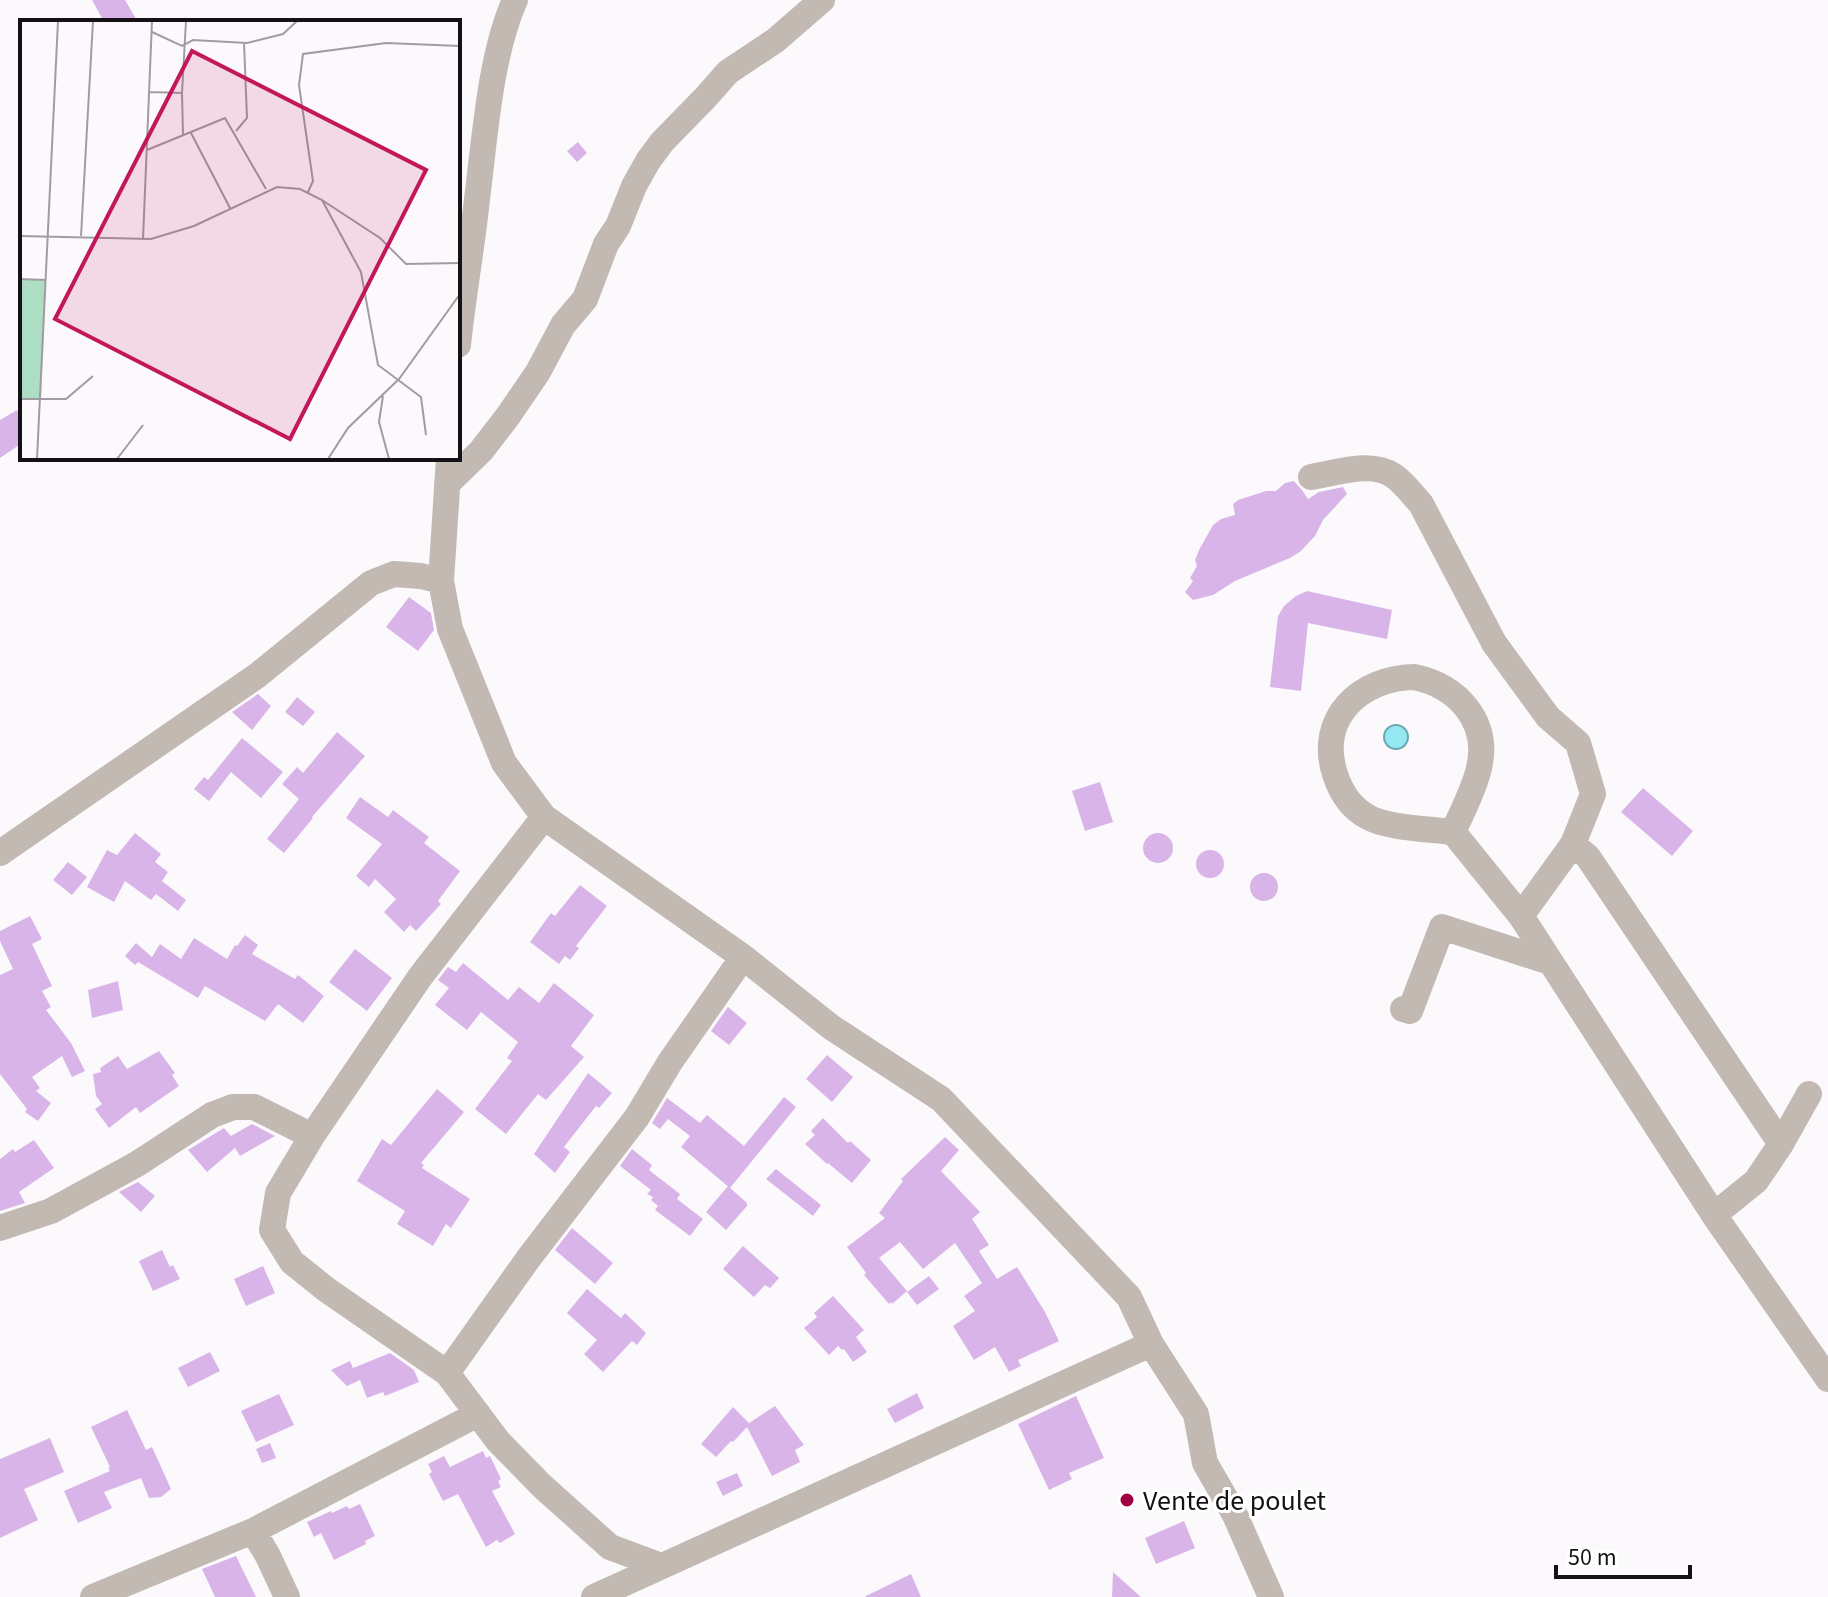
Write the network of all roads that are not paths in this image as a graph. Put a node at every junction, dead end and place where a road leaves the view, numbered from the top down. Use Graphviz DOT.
graph roads {
  1 [pos="515,0"];
  2 [pos="822,0"];
  3 [pos="460,329"];
  4 [pos="449,460"];
  5 [pos="1311,477"];
  6 [pos="447,484"];
  7 [pos="441,581"];
  8 [pos="544,817"];
  9 [pos="1453,832"];
  10 [pos="1573,844"];
  11 [pos="0,853"];
  12 [pos="1521,916"];
  13 [pos="1442,927"];
  14 [pos="743,957"];
  15 [pos="1550,962"];
  16 [pos="1809,1094"];
  17 [pos="312,1136"];
  18 [pos="1781,1144"];
  19 [pos="1714,1215"];
  20 [pos="0,1228"];
  21 [pos="1151,1344"];
  22 [pos="447,1373"];
  23 [pos="1828,1379"];
  24 [pos="478,1414"];
  25 [pos="253,1531"];
  26 [pos="661,1566"];
  27 [pos="93,1597"];
  28 [pos="287,1597"];
  29 [pos="594,1597"];
  30 [pos="1271,1597"];
  1 -- 3 [label="street"];
  2 -- 6 [label="street"];
  4 -- 6 [label="street"];
  5 -- 10 [label="street"];
  6 -- 7 [label="street"];
  7 -- 8 [label="street"];
  7 -- 11 [label="street"];
  8 -- 14 [label="street"];
  8 -- 17 [label="street"];
  9 -- 9 [label="street"];
  9 -- 12 [label="street"];
  10 -- 12 [label="street"];
  10 -- 18 [label="street"];
  12 -- 15 [label="street"];
  13 -- 15 [label="street"];
  14 -- 21 [label="street"];
  14 -- 22 [label="street"];
  15 -- 19 [label="street"];
  16 -- 18 [label="street"];
  17 -- 20 [label="street"];
  17 -- 22 [label="street"];
  18 -- 19 [label="street"];
  19 -- 23 [label="street"];
  21 -- 26 [label="street"];
  21 -- 30 [label="street"];
  22 -- 24 [label="street"];
  24 -- 25 [label="street"];
  24 -- 26 [label="street"];
  25 -- 27 [label="street"];
  25 -- 28 [label="street"];
  26 -- 29 [label="street"];
}
